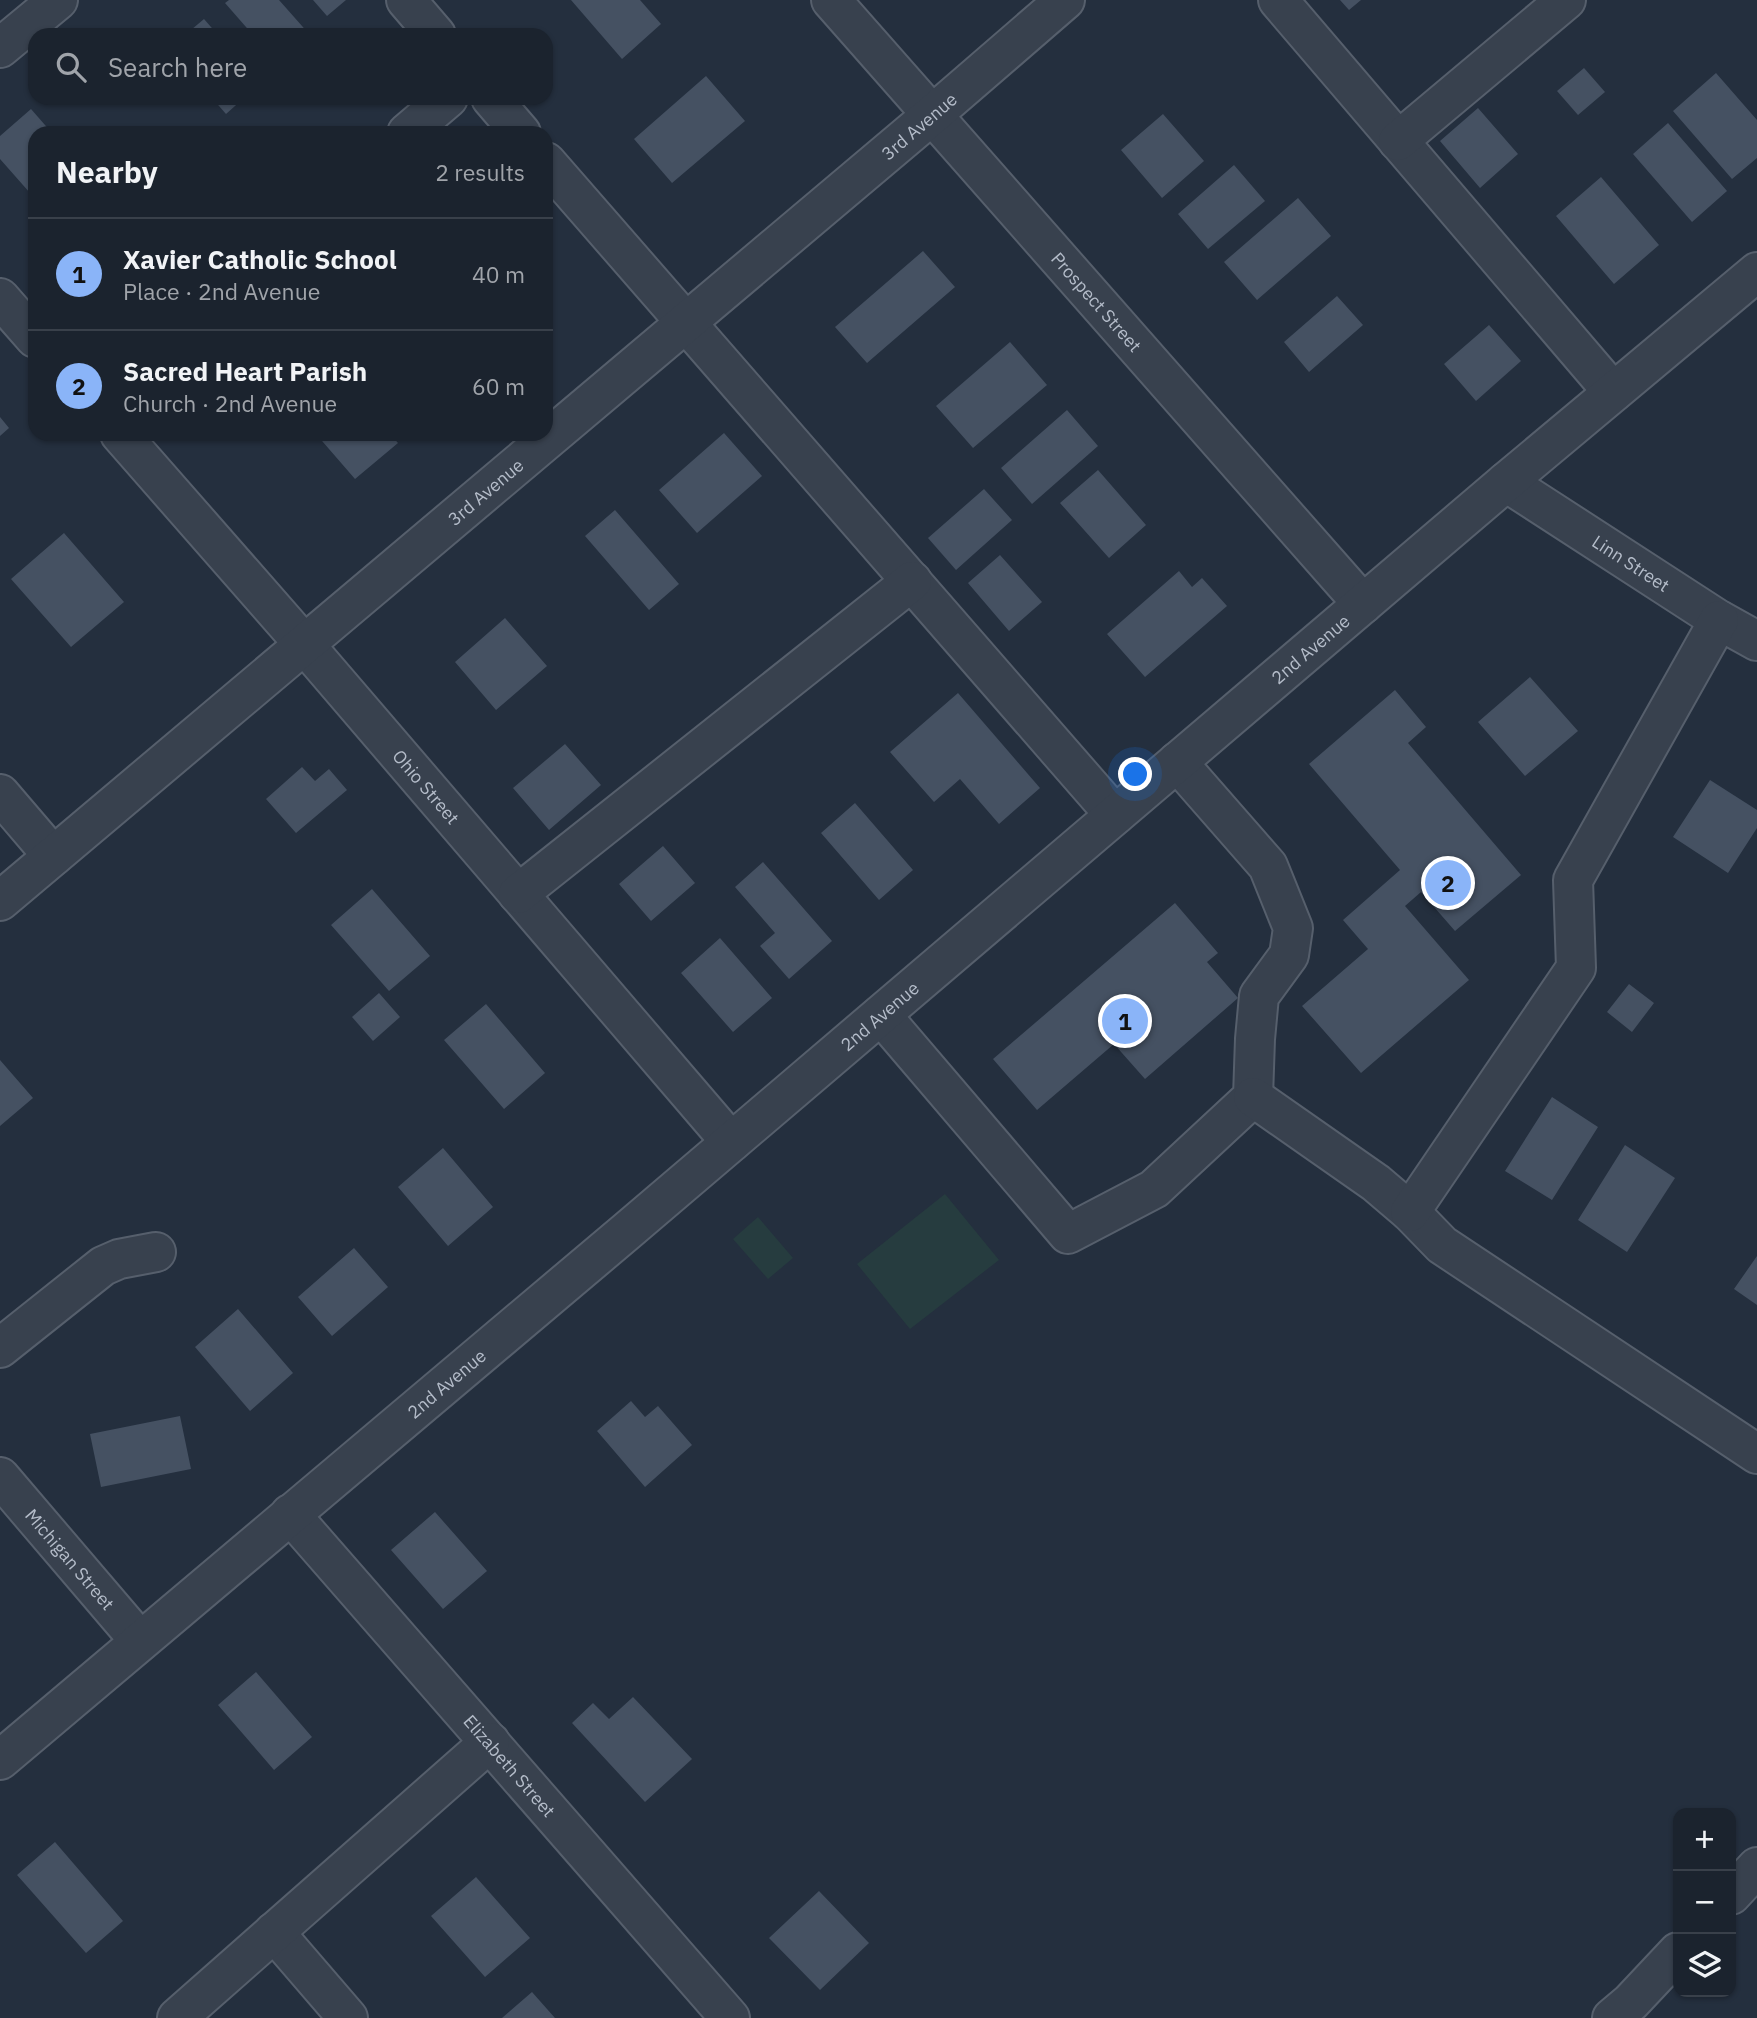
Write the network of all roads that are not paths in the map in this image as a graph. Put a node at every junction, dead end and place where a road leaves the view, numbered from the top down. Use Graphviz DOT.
graph roads {
  1 [pos="58,0"];
  2 [pos="405,0"];
  3 [pos="831,0"];
  4 [pos="1065,0"];
  5 [pos="1278,0"];
  6 [pos="1566,0"];
  7 [pos="430,28"];
  8 [pos="0,48"];
  9 [pos="440,105"];
  10 [pos="497,105"];
  11 [pos="932,116"];
  12 [pos="415,126"];
  13 [pos="515,126"];
  14 [pos="1398,141"];
  15 [pos="553,170"];
  16 [pos="1757,272"];
  17 [pos="0,298"];
  18 [pos="686,323"];
  19 [pos="28,330"];
  20 [pos="1613,392"];
  21 [pos="553,435"];
  22 [pos="126,441"];
  23 [pos="546,441"];
  24 [pos="1506,482"];
  25 [pos="912,581"];
  26 [pos="1363,604"];
  27 [pos="1719,620"];
  28 [pos="1757,641"];
  29 [pos="304,644"];
  30 [pos="1177,762"];
  31 [pos="0,794"];
  32 [pos="1115,815"];
  33 [pos="53,856"];
  34 [pos="518,894"];
  35 [pos="0,901"];
  36 [pos="881,1015"];
  37 [pos="1253,1097"];
  38 [pos="731,1142"];
  39 [pos="1410,1212"];
  40 [pos="156,1252"];
  41 [pos="0,1348"];
  42 [pos="1757,1454"];
  43 [pos="0,1477"];
  44 [pos="290,1514"];
  45 [pos="140,1641"];
  46 [pos="490,1742"];
  47 [pos="0,1760"];
  48 [pos="1757,1867"];
  49 [pos="1736,1890"];
  50 [pos="274,1933"];
  51 [pos="1673,1957"];
  52 [pos="177,2018"];
  53 [pos="348,2018"];
  54 [pos="730,2018"];
  55 [pos="1612,2018"];
  1 -- 8 [label="street"];
  2 -- 7 [label="street"];
  3 -- 11 [label="street, Prospect Street"];
  4 -- 11 [label="street, 3rd Avenue"];
  5 -- 14 [label="street"];
  6 -- 14 [label="street"];
  9 -- 12 [label="street"];
  10 -- 13 [label="street"];
  11 -- 18 [label="street, 3rd Avenue"];
  11 -- 26 [label="street, Prospect Street"];
  14 -- 20 [label="street"];
  15 -- 18 [label="street"];
  16 -- 20 [label="street, 2nd Avenue"];
  17 -- 19 [label="street"];
  18 -- 21 [label="street, 3rd Avenue"];
  18 -- 25 [label="street"];
  20 -- 24 [label="street, 2nd Avenue"];
  22 -- 29 [label="street, Ohio Street"];
  23 -- 29 [label="street, 3rd Avenue"];
  24 -- 26 [label="street, 2nd Avenue"];
  24 -- 27 [label="street, Linn Street"];
  25 -- 32 [label="street"];
  25 -- 34 [label="street"];
  26 -- 30 [label="street, 2nd Avenue"];
  27 -- 28 [label="street, Linn Street"];
  27 -- 39 [label="street"];
  29 -- 33 [label="street, 3rd Avenue"];
  29 -- 34 [label="street, Ohio Street"];
  30 -- 32 [label="street, 2nd Avenue"];
  30 -- 37 [label="street"];
  31 -- 33 [label="street"];
  32 -- 36 [label="street, 2nd Avenue"];
  33 -- 35 [label="street, 3rd Avenue"];
  34 -- 38 [label="street, Ohio Street"];
  36 -- 37 [label="street"];
  36 -- 38 [label="street, 2nd Avenue"];
  37 -- 39 [label="street"];
  38 -- 44 [label="street, 2nd Avenue"];
  39 -- 42 [label="street"];
  40 -- 41 [label="street"];
  43 -- 45 [label="street, Michigan Street"];
  44 -- 45 [label="street, 2nd Avenue"];
  44 -- 46 [label="street, Elizabeth Street"];
  45 -- 47 [label="street, 2nd Avenue"];
  46 -- 50 [label="street"];
  46 -- 54 [label="street, Elizabeth Street"];
  48 -- 49 [label="street"];
  50 -- 52 [label="street"];
  50 -- 53 [label="street"];
  51 -- 55 [label="street"];
}
